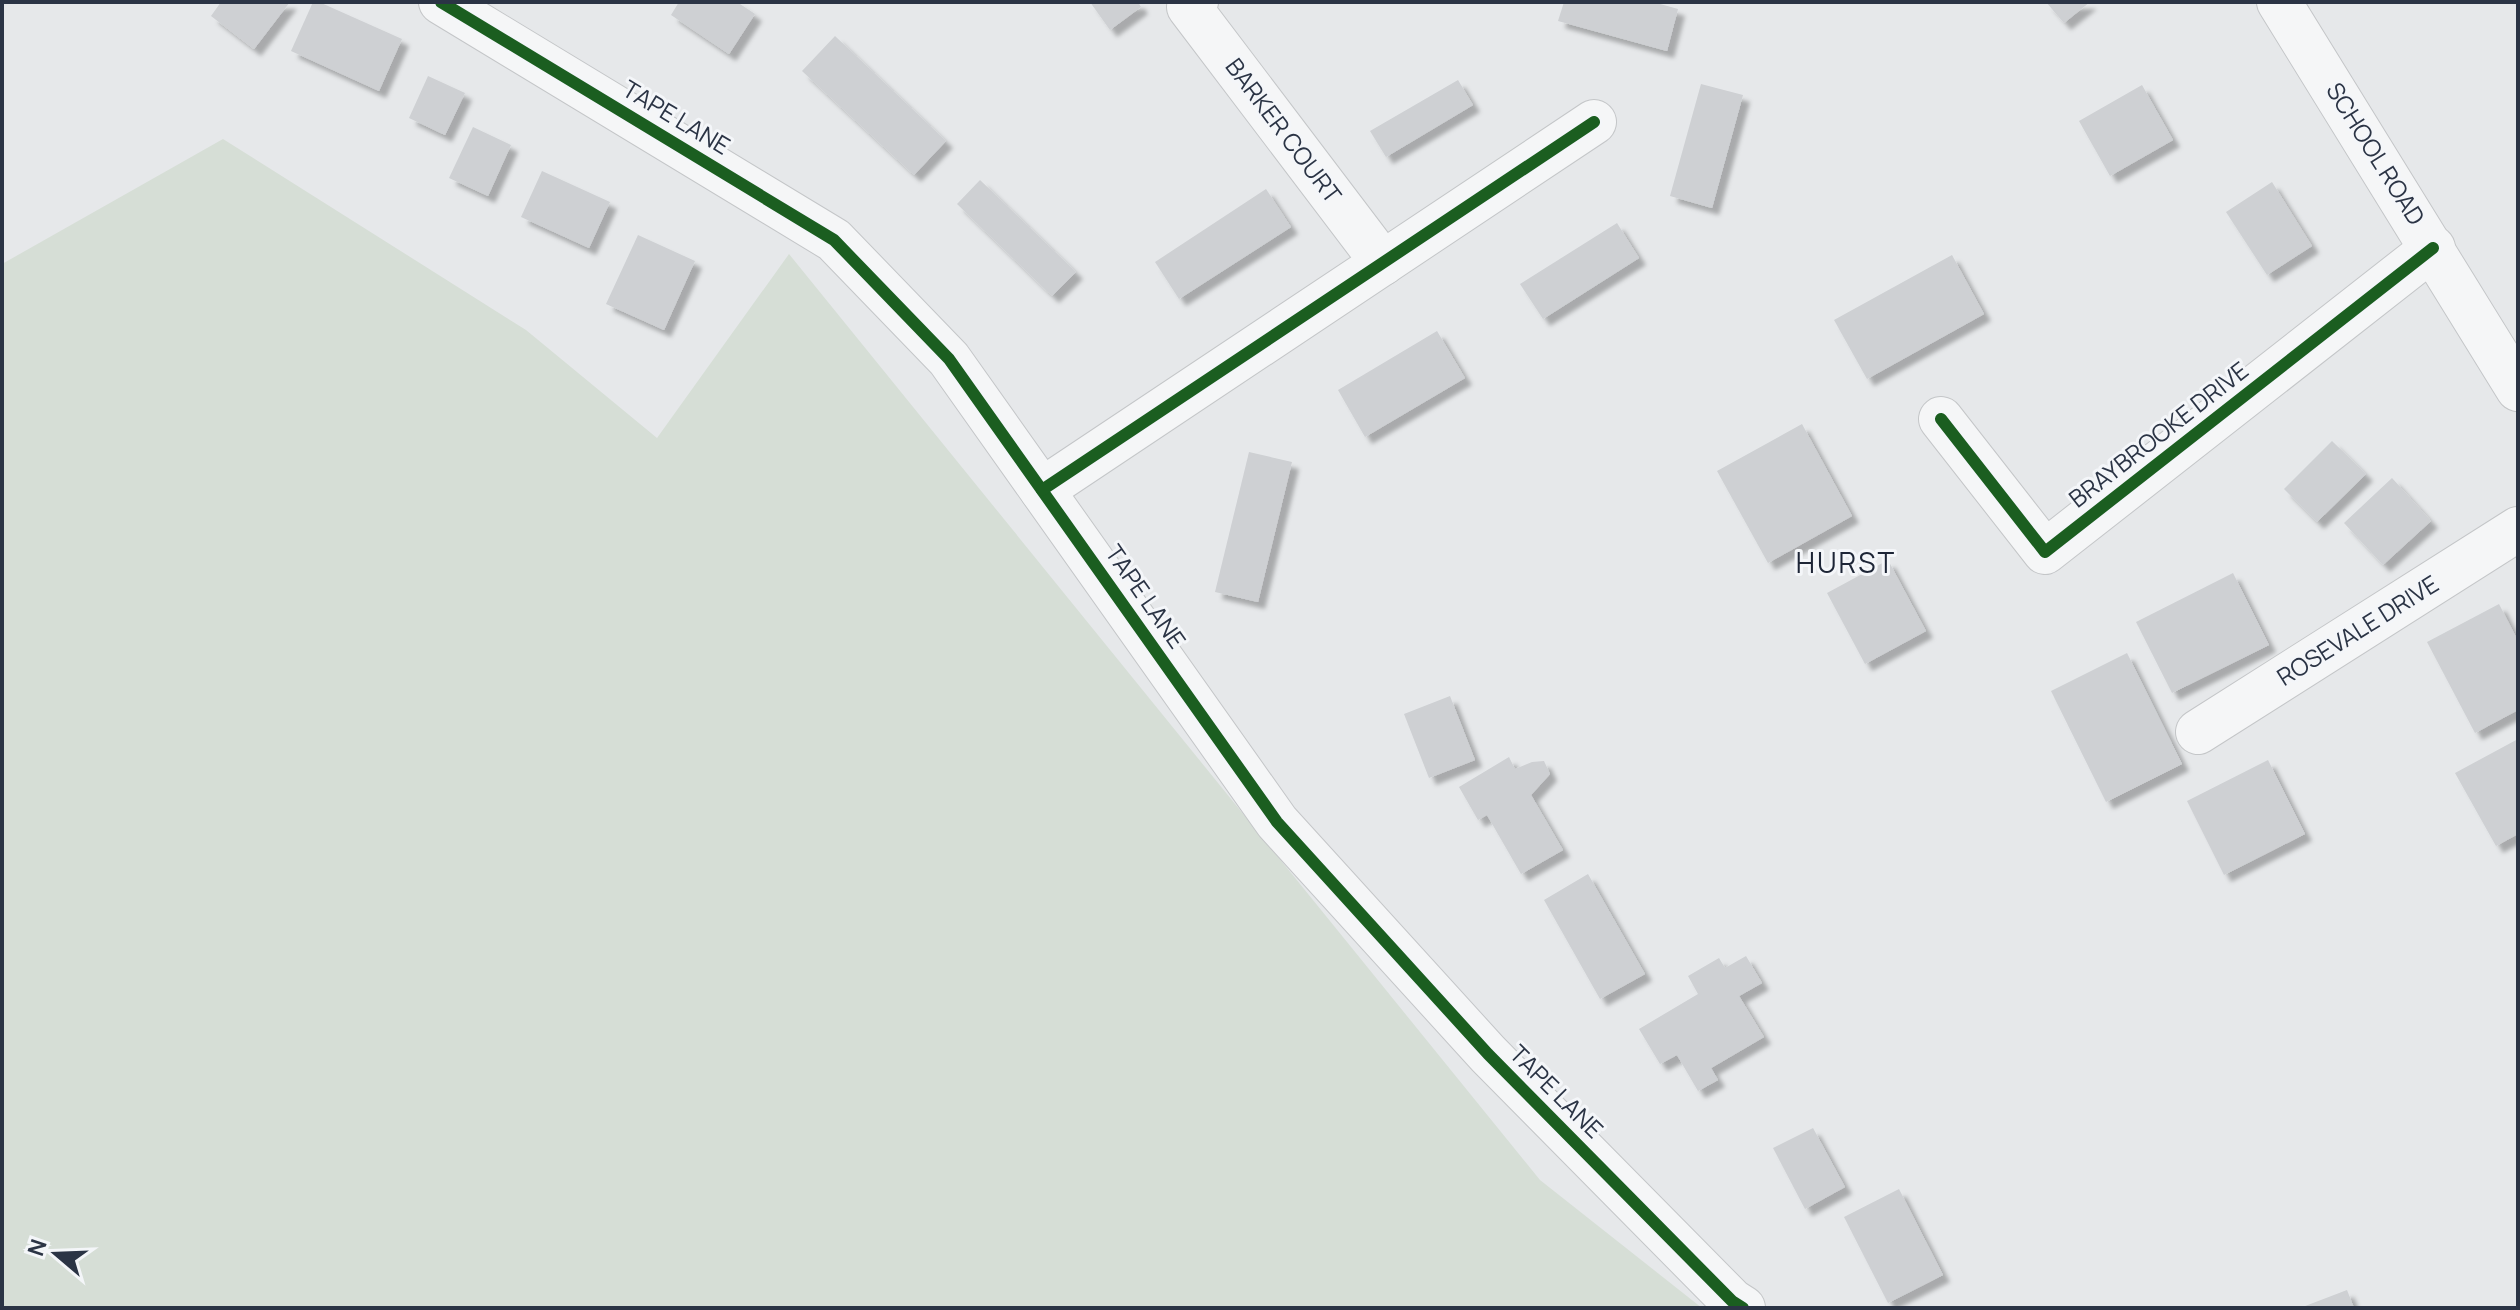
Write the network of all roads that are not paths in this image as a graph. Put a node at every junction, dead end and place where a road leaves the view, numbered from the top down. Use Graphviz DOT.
graph roads {
  1 [pos="441,2"];
  2 [pos="1196,2"];
  3 [pos="2279,2"];
  4 [pos="1594,122"];
  5 [pos="2433,248"];
  6 [pos="1383,263"];
  7 [pos="2518,389"];
  8 [pos="1941,419"];
  9 [pos="1042,490"];
  10 [pos="2518,529"];
  11 [pos="2198,732"];
  12 [pos="1743,1308"];
  1 -- 9 [label="street, TAPE LANE"];
  2 -- 6 [label="street, BARKER COURT"];
  3 -- 5 [label="street, SCHOOL ROAD"];
  4 -- 6 [label="street"];
  5 -- 7 [label="street, SCHOOL ROAD"];
  5 -- 8 [label="street, BRAYBROOKE DRIVE"];
  6 -- 9 [label="street"];
  9 -- 12 [label="street, TAPE LANE"];
  10 -- 11 [label="street, ROSEVALE DRIVE"];
}
